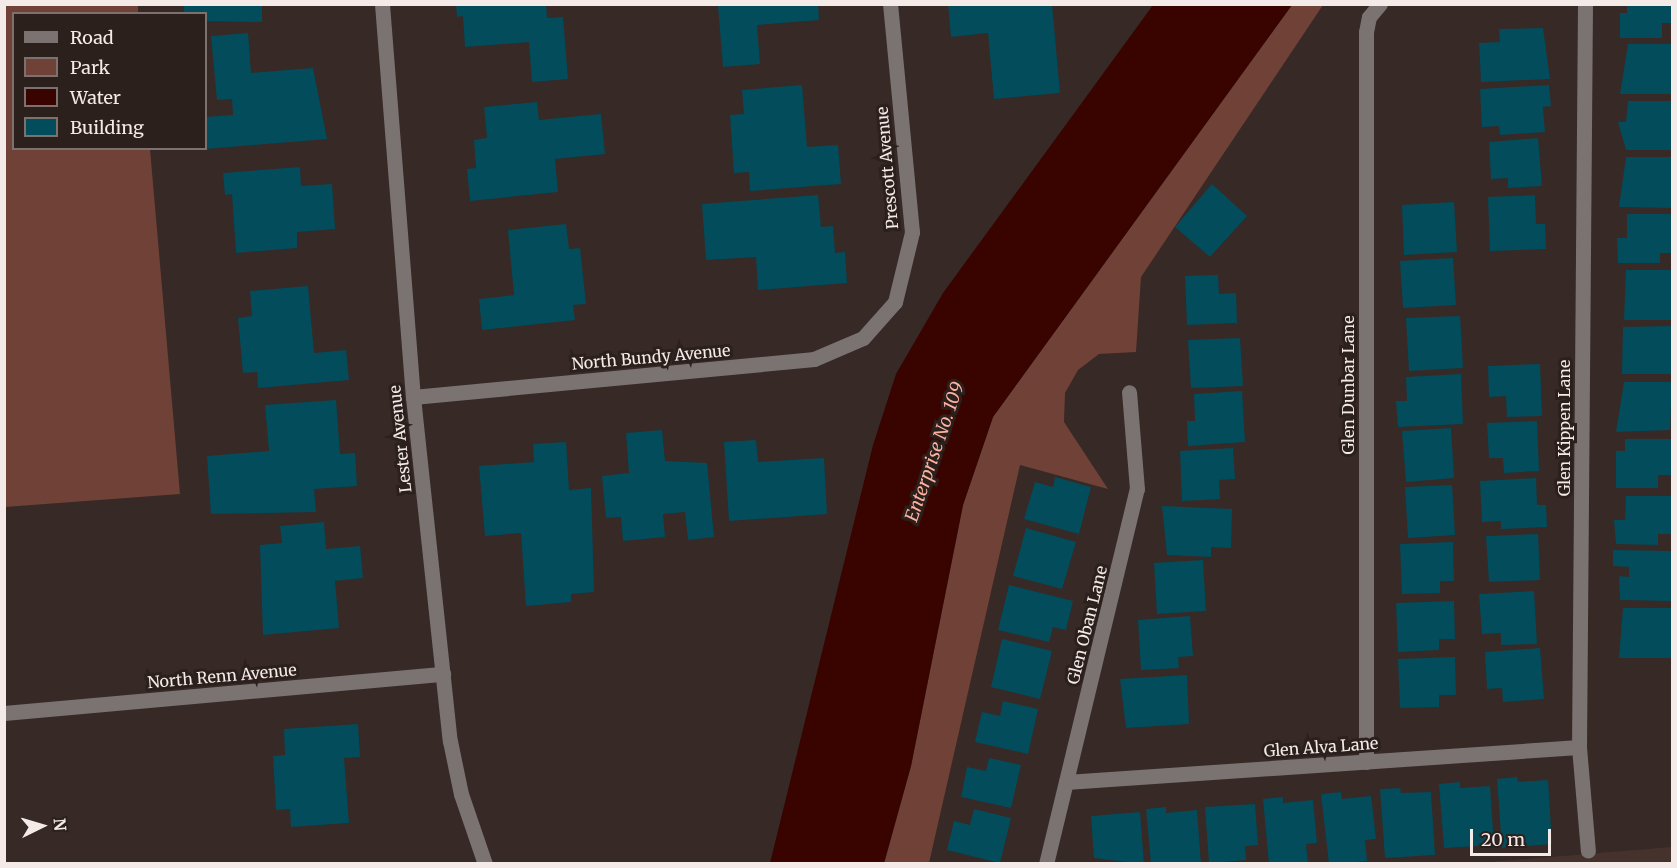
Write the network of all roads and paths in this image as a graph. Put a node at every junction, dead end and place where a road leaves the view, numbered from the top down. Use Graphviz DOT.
graph roads {
  1 [pos="382,4"];
  2 [pos="890,4"];
  3 [pos="1585,4"];
  4 [pos="1376,7"];
  5 [pos="882,321"];
  6 [pos="1129,392"];
  7 [pos="413,397"];
  8 [pos="443,674"];
  9 [pos="4,713"];
  10 [pos="1579,747"];
  11 [pos="1366,762"];
  12 [pos="1066,783"];
  13 [pos="1588,851"];
  14 [pos="485,864"];
  15 [pos="1046,864"];
  1 -- 7 [label="street, Lester Avenue"];
  2 -- 5 [label="street, Prescott Avenue"];
  3 -- 10 [label="street, Glen Kippen Lane"];
  4 -- 11 [label="street, Glen Dunbar Lane"];
  5 -- 7 [label="street, North Bundy Avenue"];
  6 -- 12 [label="street, Glen Oban Lane"];
  7 -- 8 [label="street, Lester Avenue"];
  8 -- 9 [label="street, North Renn Avenue"];
  8 -- 14 [label="street, Lester Avenue"];
  10 -- 11 [label="street, Glen Alva Lane"];
  10 -- 13 [label="street, Glen Kippen Lane"];
  11 -- 12 [label="street, Glen Alva Lane"];
  12 -- 15 [label="street, Glen Oban Lane"];
}
